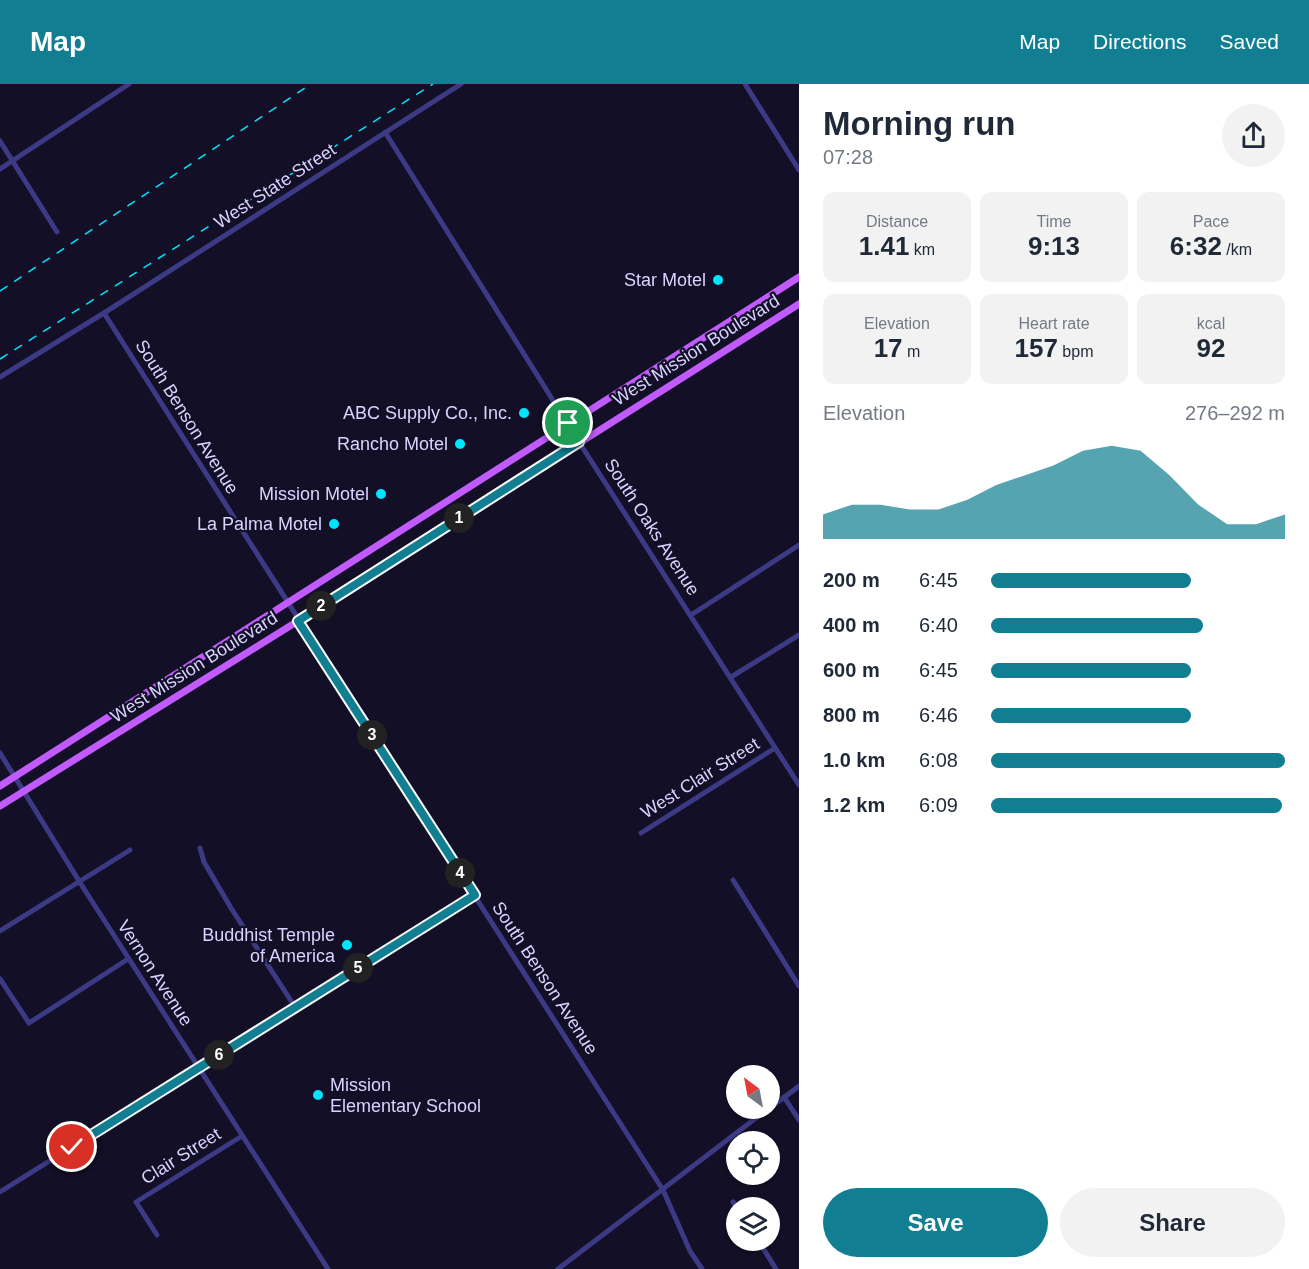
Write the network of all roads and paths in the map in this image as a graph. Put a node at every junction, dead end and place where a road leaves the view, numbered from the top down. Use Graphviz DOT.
graph roads {
  1 [pos="129,84"];
  2 [pos="461,84"];
  3 [pos="745,84"];
  4 [pos="385,132"];
  5 [pos="0,141"];
  6 [pos="12,161"];
  7 [pos="0,169"];
  8 [pos="799,170"];
  9 [pos="57,232"];
  10 [pos="799,277"];
  11 [pos="799,304"];
  12 [pos="104,313"];
  13 [pos="0,377"];
  14 [pos="568,423"];
  15 [pos="579,442"];
  16 [pos="799,545"];
  17 [pos="286,604"];
  18 [pos="691,615"];
  19 [pos="298,621"];
  20 [pos="799,635"];
  21 [pos="731,677"];
  22 [pos="775,748"];
  23 [pos="0,753"];
  24 [pos="15,776"];
  25 [pos="799,785"];
  26 [pos="0,786"];
  27 [pos="22,792"];
  28 [pos="0,806"];
  29 [pos="641,833"];
  30 [pos="200,848"];
  31 [pos="130,850"];
  32 [pos="733,880"];
  33 [pos="79,881"];
  34 [pos="475,895"];
  35 [pos="0,931"];
  36 [pos="128,959"];
  37 [pos="0,979"];
  38 [pos="799,986"];
  39 [pos="295,1007"];
  40 [pos="198,1068"];
  41 [pos="799,1086"];
  42 [pos="784,1097"];
  43 [pos="780,1100"];
  44 [pos="755,1119"];
  45 [pos="799,1120"];
  46 [pos="242,1136"];
  47 [pos="663,1190"];
  48 [pos="0,1192"];
  49 [pos="156,1235"];
  50 [pos="765,1251"];
  51 [pos="328,1269"];
  52 [pos="558,1269"];
  53 [pos="702,1269"];
  54 [pos="776,1269"];
  1 -- 6 [label="street"];
  2 -- 4 [label="street, West State Street"];
  3 -- 8 [label="street"];
  4 -- 12 [label="street, West State Street"];
  4 -- 14 [label="street, South Oaks Avenue"];
  5 -- 6 [label="street"];
  6 -- 7 [label="street"];
  6 -- 9 [label="street"];
  10 -- 14 [label="main road, West Mission Boulevard"];
  11 -- 15 [label="main road, West Mission Boulevard"];
  12 -- 13 [label="street, West State Street"];
  12 -- 17 [label="street, South Benson Avenue"];
  14 -- 15 [label="street, South Oaks Avenue"];
  14 -- 17 [label="main road, West Mission Boulevard"];
  15 -- 18 [label="street, South Oaks Avenue"];
  15 -- 19 [label="main road, West Mission Boulevard"];
  16 -- 18 [label="street"];
  17 -- 19 [label="street, South Benson Avenue"];
  17 -- 24 [label="main road, West Mission Boulevard"];
  18 -- 21 [label="street, South Oaks Avenue"];
  19 -- 27 [label="main road, West Mission Boulevard"];
  19 -- 34 [label="street, South Benson Avenue"];
  20 -- 21 [label="street"];
  21 -- 22 [label="street, South Oaks Avenue"];
  22 -- 25 [label="street, South Oaks Avenue"];
  22 -- 29 [label="street, West Clair Street"];
  23 -- 24 [label="street, Vernon Avenue"];
  24 -- 26 [label="main road, West Mission Boulevard"];
  24 -- 27 [label="street, Vernon Avenue"];
  27 -- 28 [label="main road, West Mission Boulevard"];
  27 -- 33 [label="street, Vernon Avenue"];
  30 -- 39 [label="street"];
  31 -- 33 [label="street"];
  32 -- 38 [label="street"];
  33 -- 35 [label="street"];
  33 -- 36 [label="street, Vernon Avenue"];
  34 -- 39 [label="street"];
  34 -- 47 [label="street, South Benson Avenue"];
  36 -- 37 [label="street"];
  36 -- 40 [label="street, Vernon Avenue"];
  39 -- 40 [label="street"];
  40 -- 46 [label="street, Vernon Avenue"];
  40 -- 48 [label="street"];
  41 -- 42 [label="street"];
  42 -- 43 [label="street"];
  42 -- 45 [label="street"];
  44 -- 47 [label="street"];
  46 -- 49 [label="street, Clair Street"];
  46 -- 51 [label="street, Vernon Avenue"];
  47 -- 52 [label="street"];
  47 -- 53 [label="street, South Benson Avenue"];
  50 -- 54 [label="street"];
}
